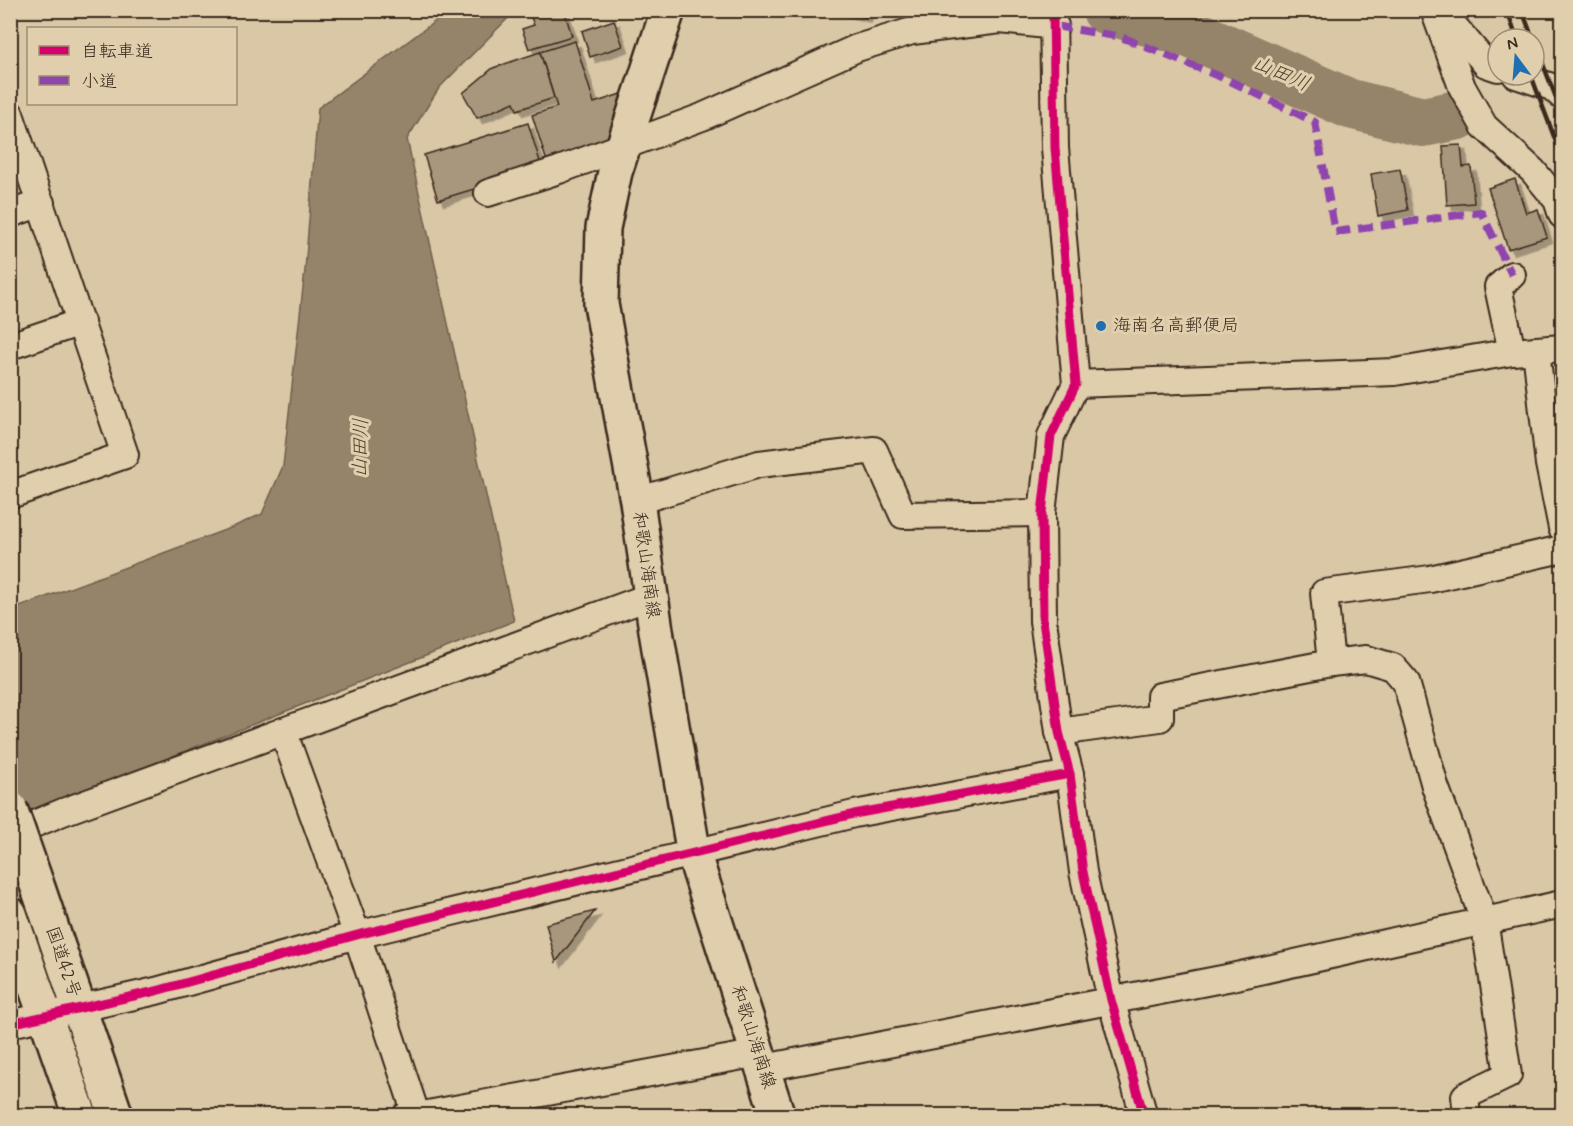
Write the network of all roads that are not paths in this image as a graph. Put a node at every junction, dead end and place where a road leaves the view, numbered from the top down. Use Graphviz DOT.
graph roads {
  1 [pos="668,10"];
  2 [pos="1434,10"];
  3 [pos="1442,10"];
  4 [pos="1054,17"];
  5 [pos="1486,64"];
  6 [pos="1546,85"];
  7 [pos="1563,96"];
  8 [pos="10,114"];
  9 [pos="623,146"];
  10 [pos="488,194"];
  11 [pos="41,203"];
  12 [pos="10,214"];
  13 [pos="1563,215"];
  14 [pos="1512,275"];
  15 [pos="81,322"];
  16 [pos="10,346"];
  17 [pos="1563,348"];
  18 [pos="1524,351"];
  19 [pos="1076,384"];
  20 [pos="10,495"];
  21 [pos="638,501"];
  22 [pos="1042,513"];
  23 [pos="1563,528"];
  24 [pos="1563,549"];
  25 [pos="651,596"];
  26 [pos="1331,663"];
  27 [pos="283,731"];
  28 [pos="1059,732"];
  29 [pos="1070,774"];
  30 [pos="10,808"];
  31 [pos="10,834"];
  32 [pos="694,855"];
  33 [pos="1563,904"];
  34 [pos="10,914"];
  35 [pos="1484,920"];
  36 [pos="357,935"];
  37 [pos="1111,1000"];
  38 [pos="79,1008"];
  39 [pos="45,1014"];
  40 [pos="10,1024"];
  41 [pos="761,1061"];
  42 [pos="413,1115"];
  43 [pos="80,1116"];
  44 [pos="116,1116"];
  45 [pos="778,1116"];
  46 [pos="1144,1116"];
  47 [pos="1467,1116"];
  1 -- 9 [label="main road, 和歌山海南線"];
  2 -- 13 [label="street"];
  3 -- 5 [label="street"];
  4 -- 9 [label="street"];
  4 -- 19 [label="street"];
  6 -- 7 [label="street"];
  8 -- 11 [label="street"];
  9 -- 10 [label="street"];
  9 -- 21 [label="main road, 和歌山海南線"];
  11 -- 12 [label="street"];
  11 -- 15 [label="street"];
  14 -- 18 [label="street"];
  15 -- 16 [label="street"];
  15 -- 20 [label="street"];
  17 -- 18 [label="street"];
  18 -- 19 [label="street"];
  18 -- 23 [label="street"];
  19 -- 22 [label="street"];
  21 -- 22 [label="street"];
  21 -- 25 [label="main road, 和歌山海南線"];
  22 -- 28 [label="street"];
  24 -- 26 [label="street"];
  25 -- 27 [label="street"];
  25 -- 32 [label="main road, 和歌山海南線"];
  26 -- 28 [label="street"];
  26 -- 35 [label="street"];
  27 -- 31 [label="street"];
  27 -- 36 [label="street"];
  28 -- 29 [label="street"];
  29 -- 32 [label="street"];
  29 -- 37 [label="street"];
  30 -- 38 [label="main road, 国道42号, bridge"];
  32 -- 36 [label="street"];
  32 -- 41 [label="main road, 和歌山海南線"];
  33 -- 35 [label="street"];
  34 -- 39 [label="main road, 国道42号"];
  35 -- 37 [label="street"];
  35 -- 47 [label="street"];
  36 -- 38 [label="street"];
  36 -- 42 [label="street"];
  37 -- 41 [label="street"];
  37 -- 46 [label="street"];
  38 -- 39 [label="street"];
  38 -- 44 [label="main road, 国道42号"];
  39 -- 40 [label="street"];
  39 -- 43 [label="main road, 国道42号"];
  41 -- 42 [label="street"];
  41 -- 45 [label="main road, 和歌山海南線"];
}
